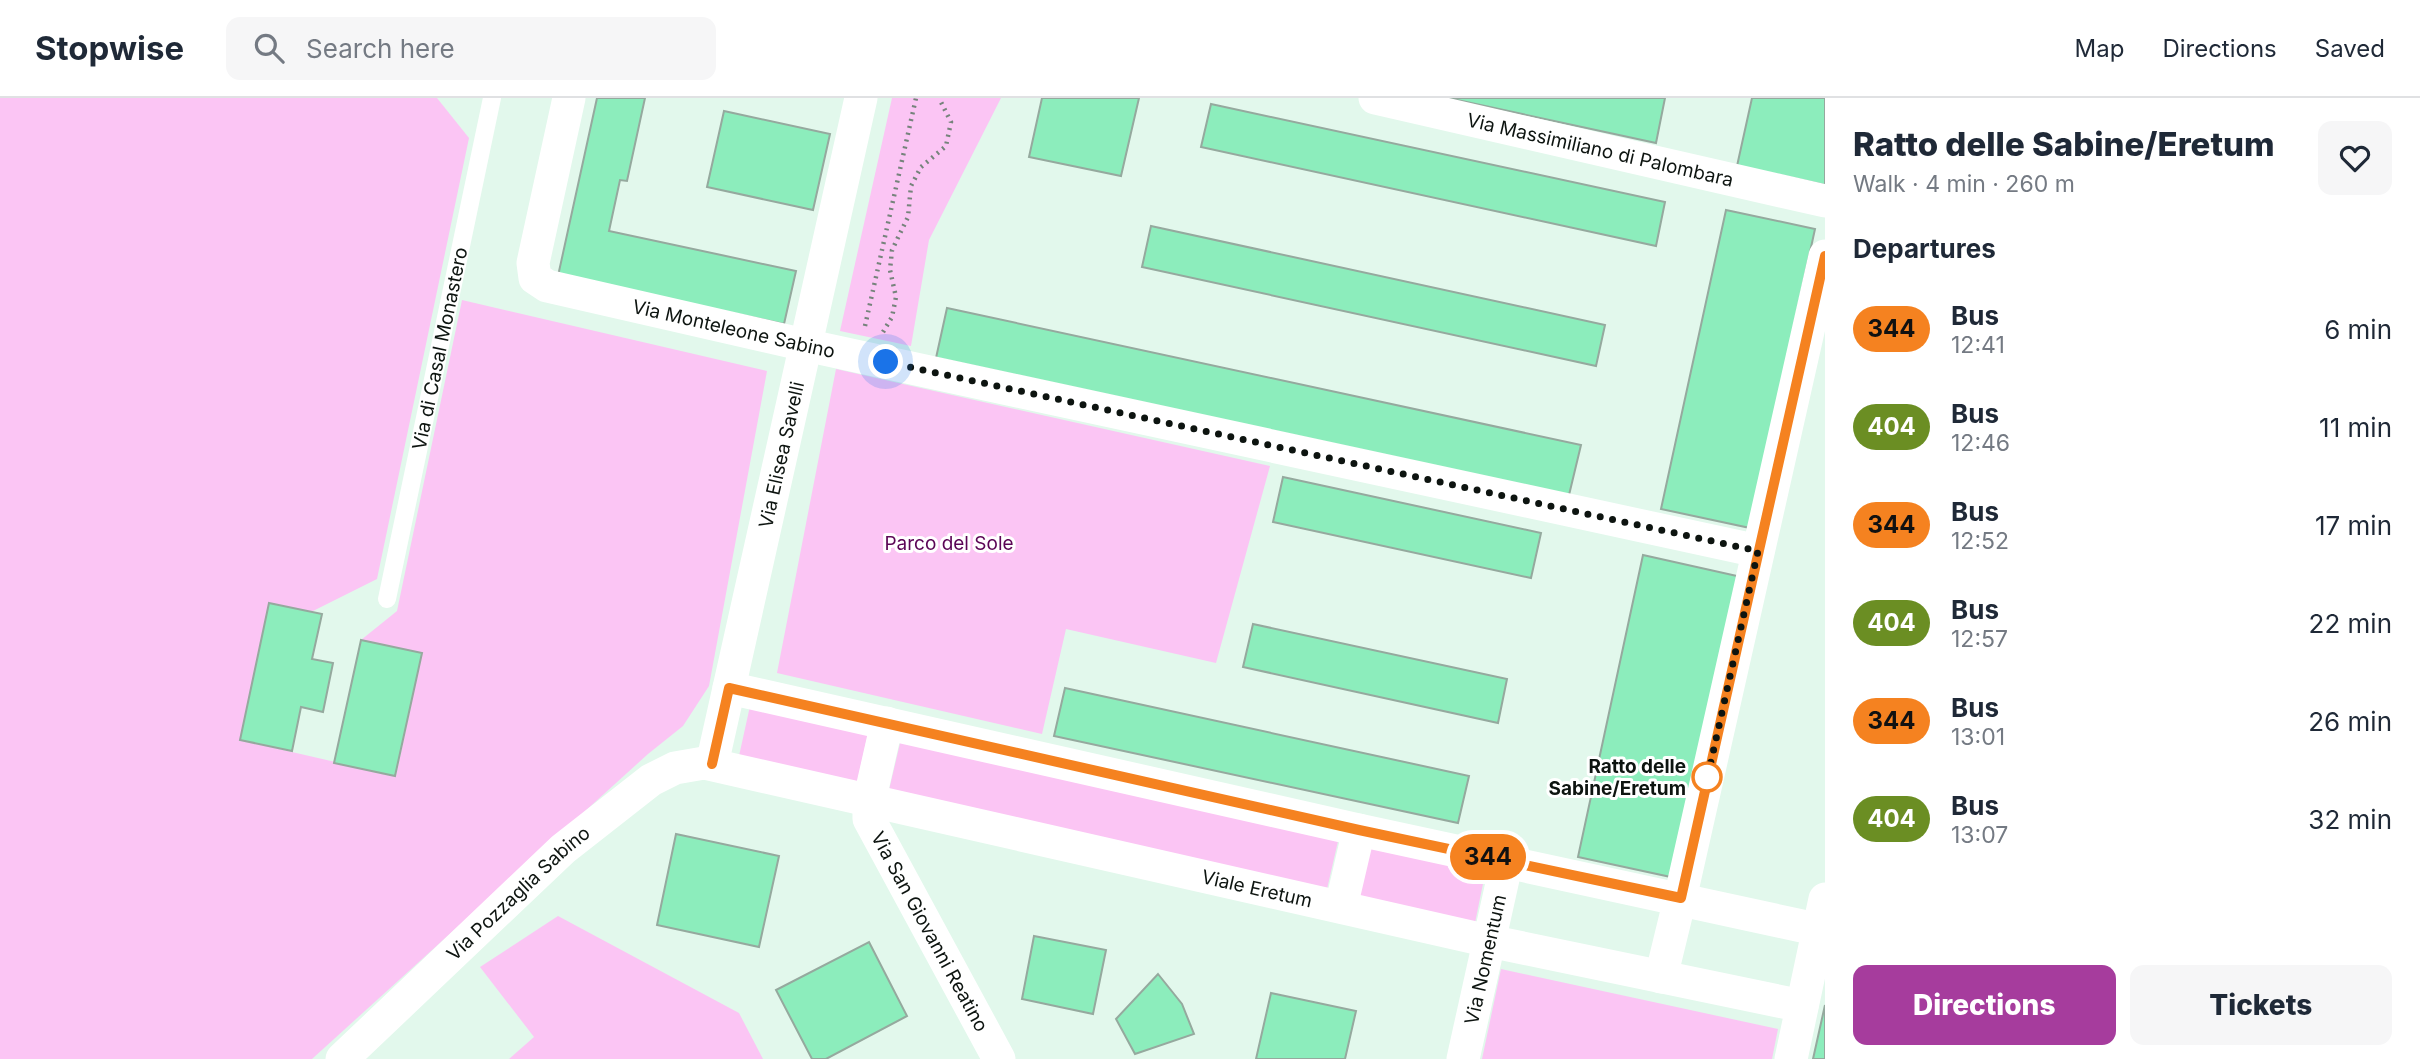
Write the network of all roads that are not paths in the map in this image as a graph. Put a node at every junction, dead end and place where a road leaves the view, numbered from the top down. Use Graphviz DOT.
graph roads {
  1 [pos="492,98"];
  2 [pos="569,98"];
  3 [pos="861,98"];
  4 [pos="1375,98"];
  5 [pos="1825,201"];
  6 [pos="1825,256"];
  7 [pos="805,345"];
  8 [pos="1758,551"];
  9 [pos="387,599"];
  10 [pos="729,688"];
  11 [pos="887,723"];
  12 [pos="712,764"];
  13 [pos="869,802"];
  14 [pos="1359,830"];
  15 [pos="1507,862"];
  16 [pos="1681,898"];
  17 [pos="1341,907"];
  18 [pos="1823,920"];
  19 [pos="1489,941"];
  20 [pos="1661,976"];
  21 [pos="1802,1006"];
  22 [pos="342,1059"];
  23 [pos="999,1059"];
  24 [pos="1463,1059"];
  25 [pos="1791,1059"];
  1 -- 9 [label="lane, Via di Casal Monastero"];
  2 -- 7 [label="street, Via Monteleone Sabino"];
  3 -- 7 [label="street, Via Elisea Savelli"];
  4 -- 5 [label="street, Via Massimiliano di Palombara"];
  6 -- 8 [label="street"];
  7 -- 8 [label="street, Via Monteleone Sabino"];
  7 -- 10 [label="street, Via Elisea Savelli"];
  8 -- 16 [label="street"];
  10 -- 11 [label="street"];
  10 -- 12 [label="street, Via Elisea Savelli"];
  11 -- 13 [label="street"];
  11 -- 14 [label="street"];
  12 -- 13 [label="street, Viale Eretum"];
  12 -- 22 [label="street, Via Pozzaglia Sabino"];
  13 -- 17 [label="street, Viale Eretum"];
  13 -- 23 [label="street, Via San Giovanni Reatino"];
  14 -- 15 [label="street"];
  14 -- 17 [label="street"];
  15 -- 16 [label="street"];
  15 -- 19 [label="street, Via Nomentum"];
  16 -- 18 [label="street"];
  16 -- 20 [label="street"];
  17 -- 19 [label="street, Viale Eretum"];
  18 -- 21 [label="street"];
  19 -- 20 [label="street, Viale Eretum"];
  19 -- 24 [label="street, Via Nomentum"];
  20 -- 21 [label="street, Viale Eretum"];
  21 -- 25 [label="street"];
}
